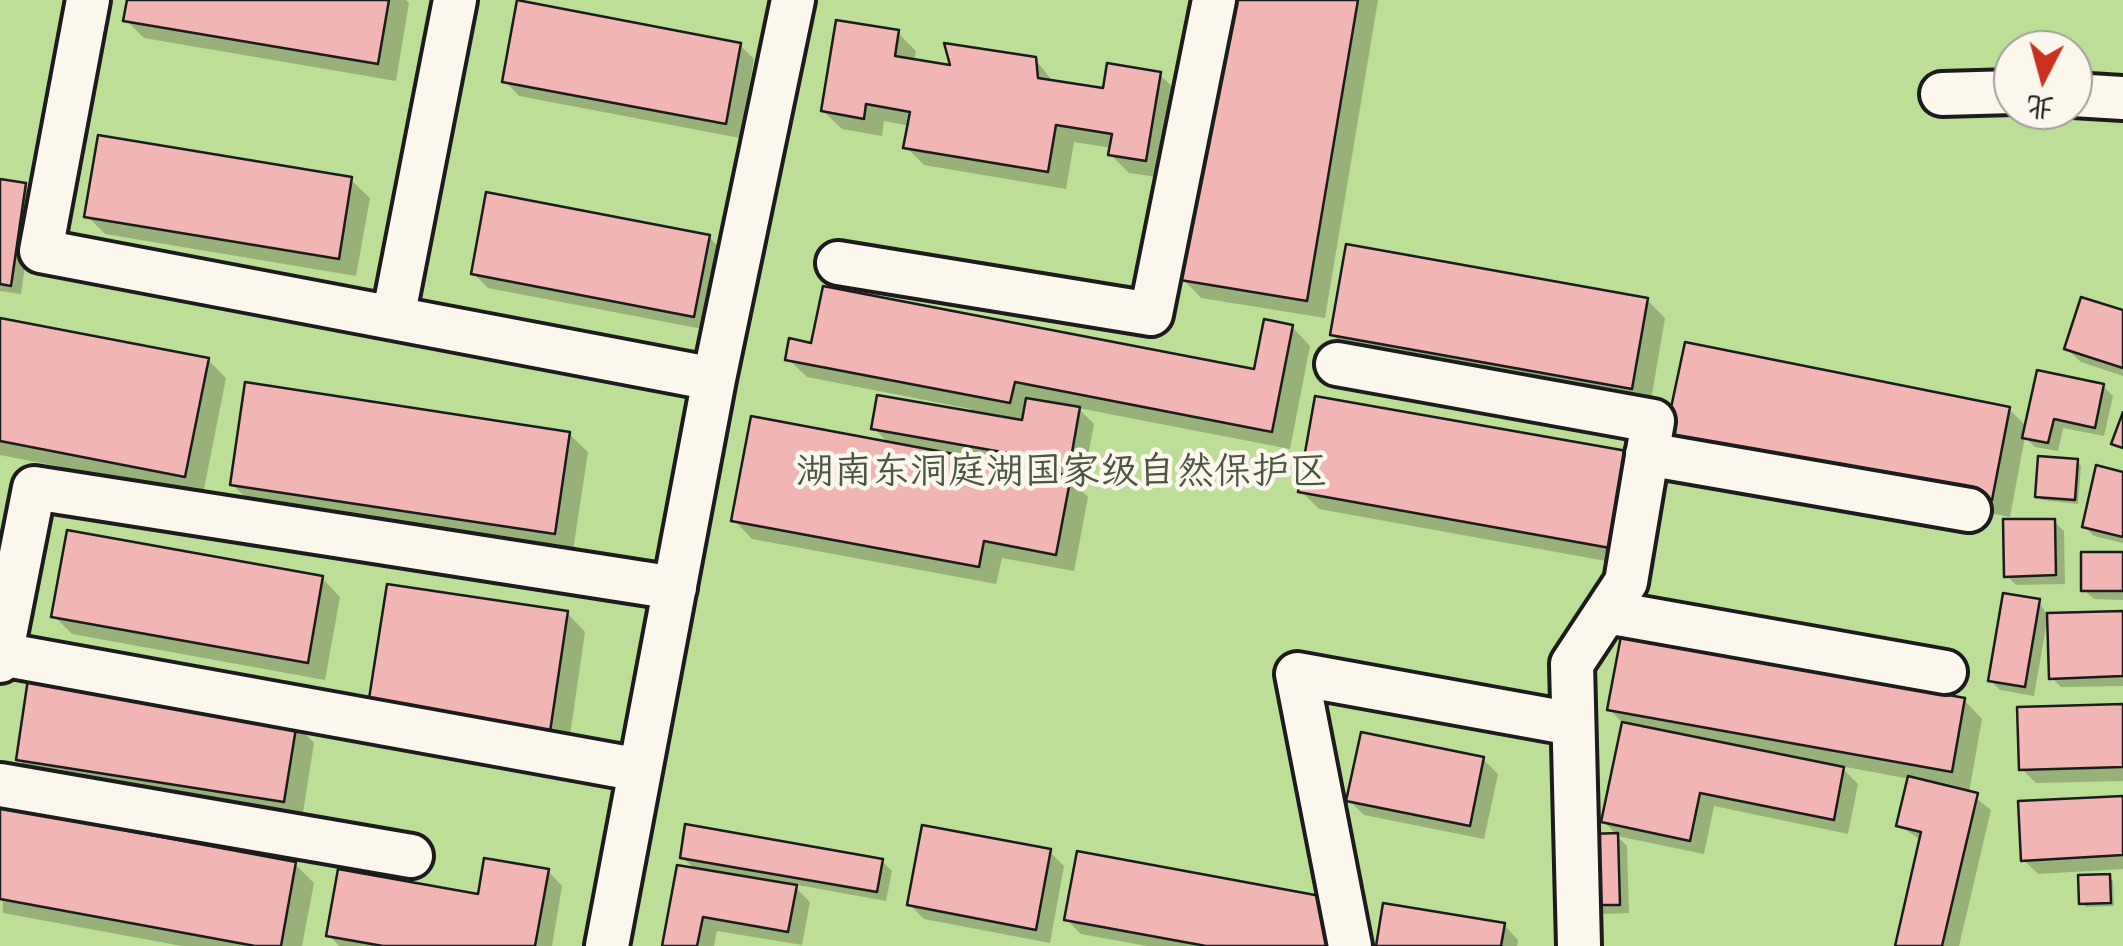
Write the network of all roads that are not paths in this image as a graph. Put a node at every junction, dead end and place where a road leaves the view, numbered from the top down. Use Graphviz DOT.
graph roads {
  1 [pos="88,0"];
  2 [pos="455,0"];
  3 [pos="793,0"];
  4 [pos="1214,0"];
  5 [pos="1993,93"];
  6 [pos="1942,94"];
  7 [pos="2093,97"];
  8 [pos="2123,98"];
  9 [pos="838,262"];
  10 [pos="393,318"];
  11 [pos="1337,364"];
  12 [pos="714,379"];
  13 [pos="1648,454"];
  14 [pos="1969,510"];
  15 [pos="675,588"];
  16 [pos="1606,612"];
  17 [pos="1,658"];
  18 [pos="1945,672"];
  19 [pos="1573,724"];
  20 [pos="640,770"];
  21 [pos="0,785"];
  22 [pos="411,856"];
  23 [pos="607,946"];
  24 [pos="1350,946"];
  25 [pos="1579,946"];
  1 -- 10 [label="street"];
  2 -- 10 [label="street"];
  3 -- 12 [label="street"];
  4 -- 9 [label="street"];
  5 -- 6 [label="street"];
  7 -- 8 [label="street"];
  10 -- 12 [label="street"];
  11 -- 13 [label="street"];
  12 -- 15 [label="street"];
  13 -- 14 [label="street"];
  13 -- 16 [label="street"];
  15 -- 17 [label="street"];
  15 -- 20 [label="street"];
  16 -- 18 [label="street"];
  16 -- 19 [label="street"];
  17 -- 20 [label="street"];
  19 -- 24 [label="street"];
  19 -- 25 [label="street"];
  20 -- 23 [label="street"];
  21 -- 22 [label="street"];
}
